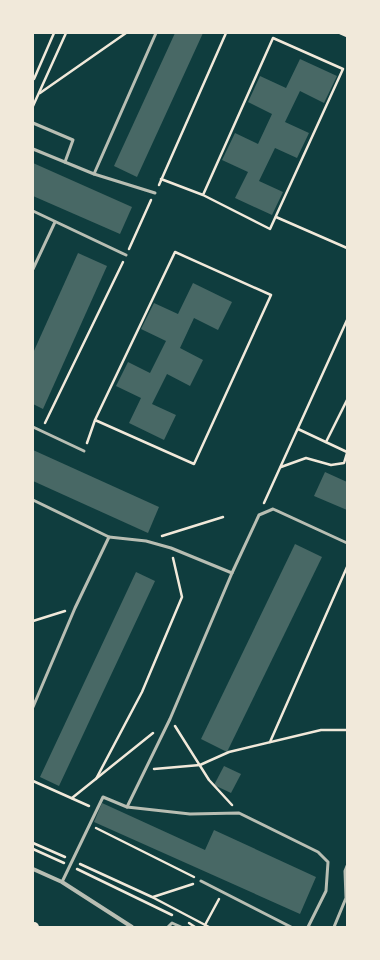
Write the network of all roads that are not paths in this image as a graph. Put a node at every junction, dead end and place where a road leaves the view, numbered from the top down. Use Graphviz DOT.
graph roads {
  1 [pos="156,33"];
  2 [pos="33,123"];
  3 [pos="33,149"];
  4 [pos="65,162"];
  5 [pos="94,174"];
  6 [pos="155,193"];
  7 [pos="33,211"];
  8 [pos="55,222"];
  9 [pos="126,255"];
  10 [pos="33,268"];
  11 [pos="33,427"];
  12 [pos="84,451"];
  13 [pos="33,500"];
  14 [pos="109,537"];
  15 [pos="347,543"];
  16 [pos="232,573"];
  17 [pos="33,707"];
  18 [pos="127,807"];
  19 [pos="347,866"];
  20 [pos="33,869"];
  21 [pos="201,881"];
  22 [pos="62,882"];
  23 [pos="132,927"];
  24 [pos="168,927"];
  25 [pos="181,927"];
  26 [pos="292,927"];
  27 [pos="308,927"];
  28 [pos="334,927"];
  1 -- 5 [label="lane"];
  2 -- 4 [label="lane"];
  3 -- 4 [label="lane"];
  4 -- 5 [label="lane"];
  5 -- 6 [label="lane"];
  7 -- 8 [label="lane"];
  8 -- 9 [label="lane"];
  8 -- 10 [label="lane"];
  11 -- 12 [label="lane"];
  13 -- 14 [label="lane"];
  14 -- 16 [label="lane"];
  14 -- 17 [label="lane"];
  15 -- 16 [label="lane"];
  16 -- 18 [label="lane"];
  18 -- 22 [label="lane"];
  18 -- 27 [label="lane"];
  19 -- 28 [label="lane"];
  20 -- 22 [label="street"];
  21 -- 26 [label="lane"];
  22 -- 23 [label="street"];
  24 -- 25 [label="lane"];
}
